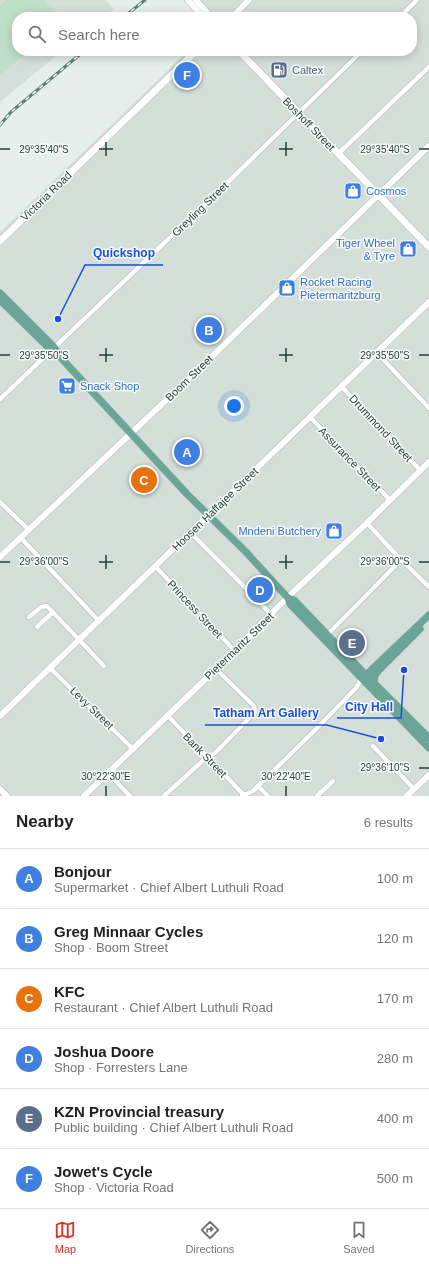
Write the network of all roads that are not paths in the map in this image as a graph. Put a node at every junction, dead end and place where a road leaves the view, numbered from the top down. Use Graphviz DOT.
graph roads {
  1 [pos="250,0"];
  2 [pos="417,0"];
  3 [pos="193,1"];
  4 [pos="200,12"];
  5 [pos="205,12"];
  6 [pos="237,12"];
  7 [pos="405,12"];
  8 [pos="191,56"];
  9 [pos="244,56"];
  10 [pos="357,56"];
  11 [pos="429,67"];
  12 [pos="299,112"];
  13 [pos="429,146"];
  14 [pos="338,154"];
  15 [pos="378,195"];
  16 [pos="0,241"];
  17 [pos="429,247"];
  18 [pos="0,293"];
  19 [pos="0,300"];
  20 [pos="429,302"];
  21 [pos="52,348"];
  22 [pos="376,353"];
  23 [pos="342,386"];
  24 [pos="0,399"];
  25 [pos="429,408"];
  26 [pos="310,417"];
  27 [pos="131,434"];
  28 [pos="429,462"];
  29 [pos="420,470"];
  30 [pos="390,500"];
  31 [pos="0,502"];
  32 [pos="208,515"];
  33 [pos="367,523"];
  34 [pos="29,530"];
  35 [pos="190,532"];
  36 [pos="21,538"];
  37 [pos="0,557"];
  38 [pos="401,560"];
  39 [pos="155,566"];
  40 [pos="429,587"];
  41 [pos="288,598"];
  42 [pos="53,612"];
  43 [pos="271,614"];
  44 [pos="429,615"];
  45 [pos="29,618"];
  46 [pos="98,620"];
  47 [pos="429,621"];
  48 [pos="37,627"];
  49 [pos="327,635"];
  50 [pos="78,640"];
  51 [pos="235,651"];
  52 [pos="104,666"];
  53 [pos="50,668"];
  54 [pos="216,669"];
  55 [pos="364,679"];
  56 [pos="374,683"];
  57 [pos="167,715"];
  58 [pos="0,716"];
  59 [pos="429,738"];
  60 [pos="372,746"];
  61 [pos="133,748"];
  62 [pos="429,748"];
  63 [pos="206,757"];
  64 [pos="108,773"];
  65 [pos="429,775"];
  66 [pos="333,781"];
  67 [pos="258,786"];
  68 [pos="0,789"];
  69 [pos="414,789"];
  70 [pos="243,795"];
  71 [pos="320,795"];
  72 [pos="7,796"];
  73 [pos="84,796"];
  74 [pos="130,796"];
  75 [pos="164,796"];
  76 [pos="268,796"];
  77 [pos="407,796"];
  1 -- 6 [label="street"];
  2 -- 7 [label="street"];
  3 -- 4 [label="street"];
  3 -- 5 [label="street"];
  8 -- 16 [label="main road, Victoria Road"];
  9 -- 12 [label="main road, Boshoff Street"];
  10 -- 12 [label="street, Greyling Street"];
  11 -- 14 [label="street"];
  12 -- 14 [label="main road, Boshoff Street"];
  12 -- 21 [label="street, Greyling Street"];
  13 -- 15 [label="street, Boom Street"];
  14 -- 15 [label="main road, Boshoff Street"];
  15 -- 17 [label="main road, Boshoff Street"];
  15 -- 27 [label="street, Boom Street"];
  18 -- 21 [label="main road"];
  19 -- 21 [label="main road"];
  20 -- 22 [label="street, Hoosen Haffajee Street"];
  21 -- 24 [label="street, Greyling Street"];
  21 -- 27 [label="main road"];
  22 -- 23 [label="street, Hoosen Haffajee Street"];
  22 -- 25 [label="street"];
  23 -- 26 [label="street, Hoosen Haffajee Street"];
  23 -- 29 [label="street, Drummond Street"];
  26 -- 30 [label="street, Assurance Street"];
  26 -- 32 [label="street, Hoosen Haffajee Street"];
  27 -- 32 [label="main road"];
  27 -- 34 [label="street, Boom Street"];
  28 -- 29 [label="street, Pietermaritz Street"];
  29 -- 30 [label="street, Pietermaritz Street"];
  30 -- 33 [label="street, Pietermaritz Street"];
  31 -- 34 [label="street"];
  32 -- 35 [label="street, Hoosen Haffajee Street"];
  32 -- 41 [label="main road"];
  33 -- 38 [label="street"];
  33 -- 41 [label="street, Pietermaritz Street"];
  34 -- 36 [label="street, Boom Street"];
  35 -- 39 [label="street, Hoosen Haffajee Street"];
  35 -- 43 [label="street"];
  36 -- 37 [label="street, Boom Street"];
  36 -- 46 [label="street"];
  38 -- 40 [label="street"];
  38 -- 49 [label="street"];
  39 -- 46 [label="street, Hoosen Haffajee Street"];
  39 -- 51 [label="street, Princess Street"];
  41 -- 43 [label="street, Pietermaritz Street"];
  41 -- 49 [label="main road"];
  41 -- 55 [label="main road"];
  42 -- 45 [label="street"];
  42 -- 48 [label="street"];
  42 -- 50 [label="street"];
  43 -- 51 [label="street, Pietermaritz Street"];
  44 -- 55 [label="main road"];
  46 -- 50 [label="street, Hoosen Haffajee Street"];
  47 -- 56 [label="main road"];
  49 -- 55 [label="main road"];
  50 -- 52 [label="street"];
  50 -- 53 [label="street, Hoosen Haffajee Street"];
  51 -- 54 [label="street, Pietermaritz Street"];
  53 -- 58 [label="street, Hoosen Haffajee Street"];
  53 -- 61 [label="street, Levy Street"];
  54 -- 57 [label="street, Pietermaritz Street"];
  54 -- 63 [label="street"];
  55 -- 56 [label="main road"];
  55 -- 62 [label="main road"];
  55 -- 67 [label="street"];
  56 -- 59 [label="main road"];
  57 -- 61 [label="street, Pietermaritz Street"];
  57 -- 63 [label="street, Bank Street"];
  60 -- 69 [label="street"];
  61 -- 64 [label="street, Pietermaritz Street"];
  63 -- 70 [label="street, Bank Street"];
  63 -- 75 [label="street"];
  64 -- 73 [label="street, Pietermaritz Street"];
  64 -- 74 [label="street"];
  65 -- 69 [label="street"];
  66 -- 71 [label="street"];
  67 -- 70 [label="street"];
  67 -- 76 [label="street"];
  68 -- 72 [label="street"];
  69 -- 77 [label="street"];
}
